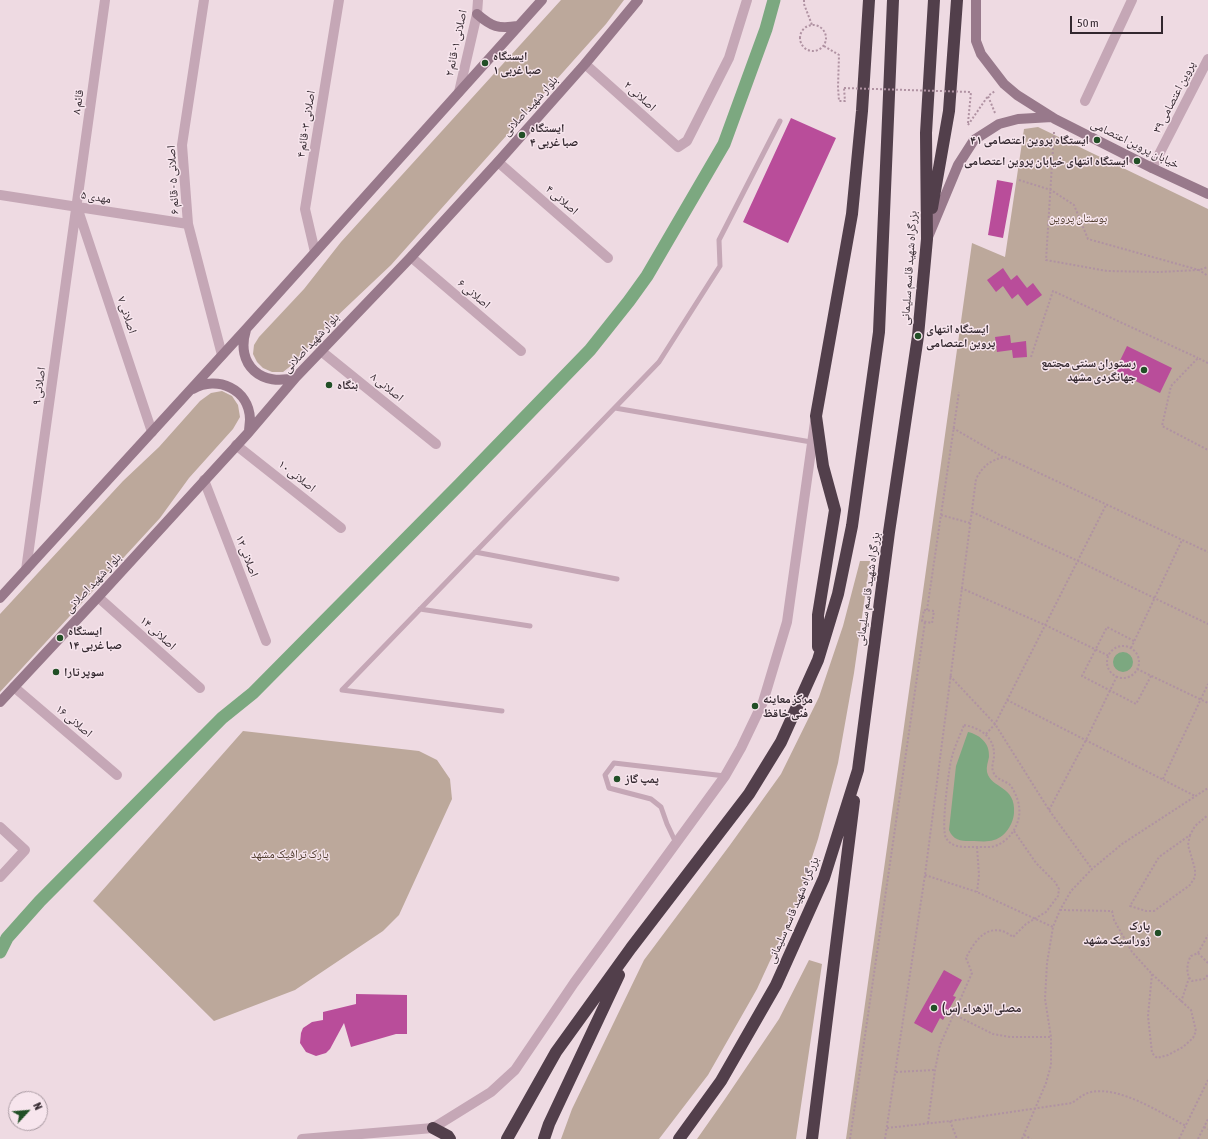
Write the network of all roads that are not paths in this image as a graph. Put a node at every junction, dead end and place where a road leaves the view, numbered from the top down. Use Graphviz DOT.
graph roads {
  1 [pos="105,0"];
  2 [pos="204,0"];
  3 [pos="340,0"];
  4 [pos="478,0"];
  5 [pos="542,0"];
  6 [pos="638,0"];
  7 [pos="747,0"];
  8 [pos="869,0"];
  9 [pos="893,0"];
  10 [pos="934,0"];
  11 [pos="957,0"];
  12 [pos="976,0"];
  13 [pos="1132,0"];
  14 [pos="477,14"];
  15 [pos="518,26"];
  16 [pos="1208,59"];
  17 [pos="585,64"];
  18 [pos="458,92"];
  19 [pos="1085,101"];
  20 [pos="1053,118"];
  21 [pos="780,121"];
  22 [pos="498,162"];
  23 [pos="1152,168"];
  24 [pos="1208,194"];
  25 [pos="0,195"];
  26 [pos="77,207"];
  27 [pos="188,224"];
  28 [pos="927,239"];
  29 [pos="315,252"];
  30 [pos="411,257"];
  31 [pos="608,258"];
  32 [pos="247,328"];
  33 [pos="322,350"];
  34 [pos="521,351"];
  35 [pos="222,355"];
  36 [pos="296,377"];
  37 [pos="189,390"];
  38 [pos="615,408"];
  39 [pos="816,416"];
  40 [pos="152,432"];
  41 [pos="249,432"];
  42 [pos="811,442"];
  43 [pos="436,444"];
  44 [pos="236,445"];
  45 [pos="204,480"];
  46 [pos="341,528"];
  47 [pos="475,552"];
  48 [pos="26,570"];
  49 [pos="617,579"];
  50 [pos="98,597"];
  51 [pos="0,598"];
  52 [pos="420,610"];
  53 [pos="530,626"];
  54 [pos="266,641"];
  55 [pos="818,660"];
  56 [pos="14,687"];
  57 [pos="200,688"];
  58 [pos="0,702"];
  59 [pos="502,711"];
  60 [pos="858,770"];
  61 [pos="117,775"];
  62 [pos="725,776"];
  63 [pos="0,827"];
  64 [pos="676,843"];
  65 [pos="0,877"];
  66 [pos="632,948"];
  67 [pos="433,1128"];
  68 [pos="397,1131"];
  69 [pos="347,1137"];
  70 [pos="302,1139"];
  71 [pos="389,1139"];
  72 [pos="450,1139"];
  73 [pos="507,1139"];
  74 [pos="544,1139"];
  75 [pos="679,1139"];
  76 [pos="812,1139"];
  1 -- 26 [label="street, قائم ۸"];
  2 -- 27 [label="street, اصلانی ۵ - قائم ۶"];
  3 -- 29 [label="street, اصلانی ۳- قائم ۴"];
  4 -- 14 [label="street, اصلانی ۱- قائم ۲"];
  5 -- 15 [label="main road"];
  6 -- 17 [label="main road, بلوار شهید اصلانی"];
  7 -- 17 [label="street, اصلانی ۲"];
  8 -- 39 [label="highway"];
  9 -- 55 [label="highway, بزرگراه شهید قاسم سلیمانی"];
  10 -- 28 [label="highway, بزرگراه شهید قاسم سلیمانی"];
  11 -- 28 [label="highway"];
  12 -- 20 [label="main road, خیابان پروین اعتصامی"];
  13 -- 19 [label="street"];
  14 -- 15 [label="main road"];
  14 -- 18 [label="street, اصلانی ۱- قائم ۲"];
  15 -- 18 [label="main road"];
  16 -- 23 [label="street, پروین اعتصامی ۳۹"];
  17 -- 22 [label="main road, بلوار شهید اصلانی"];
  18 -- 29 [label="main road"];
  20 -- 23 [label="main road, خیابان پروین اعتصامی"];
  20 -- 28 [label="main road"];
  21 -- 38 [label="lane"];
  22 -- 30 [label="main road, بلوار شهید اصلانی"];
  22 -- 31 [label="street, اصلانی ۴"];
  23 -- 24 [label="main road, خیابان پروین اعتصامی"];
  25 -- 26 [label="street, مهدی ۵"];
  26 -- 27 [label="street, مهدی ۵"];
  26 -- 40 [label="street, اصلانی ۷"];
  26 -- 48 [label="street, اصلانی ۹"];
  27 -- 35 [label="street, اصلانی ۵ - قائم ۶"];
  28 -- 60 [label="highway, بزرگراه شهید قاسم سلیمانی"];
  29 -- 32 [label="main road"];
  30 -- 33 [label="main road, بلوار شهید اصلانی"];
  30 -- 34 [label="street, اصلانی ۶"];
  32 -- 35 [label="main road"];
  32 -- 36 [label="main road"];
  33 -- 36 [label="main road, بلوار شهید اصلانی"];
  33 -- 43 [label="street, اصلانی ۸"];
  35 -- 37 [label="main road"];
  36 -- 41 [label="main road, بلوار شهید اصلانی"];
  37 -- 40 [label="main road"];
  37 -- 41 [label="main road"];
  38 -- 42 [label="lane"];
  38 -- 47 [label="lane"];
  39 -- 42 [label="street"];
  39 -- 55 [label="highway"];
  40 -- 48 [label="main road"];
  41 -- 44 [label="main road, بلوار شهید اصلانی"];
  42 -- 62 [label="street"];
  44 -- 45 [label="main road, بلوار شهید اصلانی"];
  44 -- 46 [label="street, اصلانی ۱۰"];
  45 -- 50 [label="main road, بلوار شهید اصلانی"];
  45 -- 54 [label="street, اصلانی ۱۲"];
  47 -- 49 [label="lane"];
  47 -- 52 [label="lane"];
  48 -- 51 [label="main road"];
  50 -- 56 [label="main road, بلوار شهید اصلانی"];
  50 -- 57 [label="street, اصلانی ۱۴"];
  52 -- 53 [label="lane"];
  52 -- 59 [label="lane"];
  55 -- 66 [label="highway, بزرگراه شهید قاسم سلیمانی"];
  56 -- 58 [label="main road, بلوار شهید اصلانی"];
  56 -- 61 [label="street, اصلانی ۱۶"];
  60 -- 75 [label="highway, بزرگراه شهید قاسم سلیمانی"];
  60 -- 76 [label="highway"];
  62 -- 64 [label="street"];
  62 -- 64 [label="lane"];
  63 -- 65 [label="street"];
  64 -- 67 [label="street"];
  66 -- 73 [label="highway"];
  66 -- 74 [label="highway"];
  67 -- 68 [label="street"];
  67 -- 72 [label="highway"];
  68 -- 69 [label="street"];
  68 -- 71 [label="lane"];
  69 -- 70 [label="street"];
}
